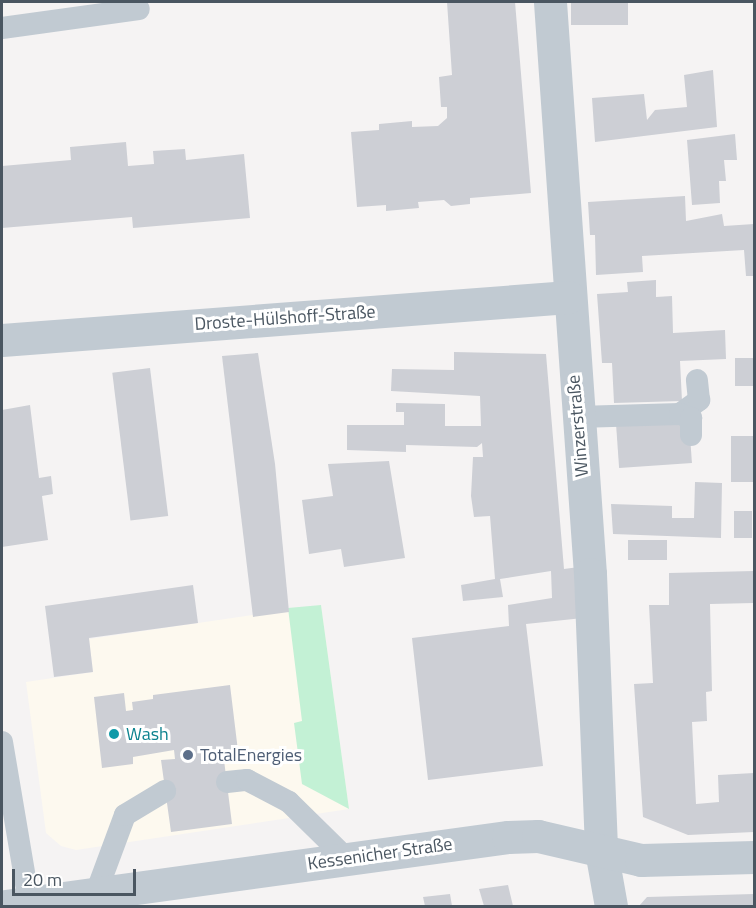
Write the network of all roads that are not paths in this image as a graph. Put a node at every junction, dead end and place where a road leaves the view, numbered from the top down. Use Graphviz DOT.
graph roads {
  1 [pos="550,2"];
  2 [pos="139,9"];
  3 [pos="2,28"];
  4 [pos="568,297"];
  5 [pos="2,340"];
  6 [pos="697,380"];
  7 [pos="680,414"];
  8 [pos="578,417"];
  9 [pos="692,435"];
  10 [pos="2,742"];
  11 [pos="227,782"];
  12 [pos="165,791"];
  13 [pos="601,850"];
  14 [pos="754,857"];
  15 [pos="347,858"];
  16 [pos="96,893"];
  17 [pos="17,904"];
  18 [pos="611,906"];
  1 -- 4 [label="street, Winzerstraße"];
  2 -- 3 [label="lane"];
  4 -- 5 [label="street, Droste-Hülshoff-Straße"];
  4 -- 8 [label="street, Winzerstraße"];
  6 -- 7 [label="lane"];
  7 -- 8 [label="lane"];
  7 -- 9 [label="lane"];
  8 -- 13 [label="street, Winzerstraße"];
  10 -- 17 [label="lane"];
  11 -- 15 [label="lane"];
  12 -- 16 [label="lane"];
  13 -- 14 [label="street, Kessenicher Straße"];
  13 -- 15 [label="street, Kessenicher Straße"];
  13 -- 18 [label="street, Winzerstraße"];
  15 -- 16 [label="street, Kessenicher Straße"];
  16 -- 17 [label="street, Kessenicher Straße"];
}
